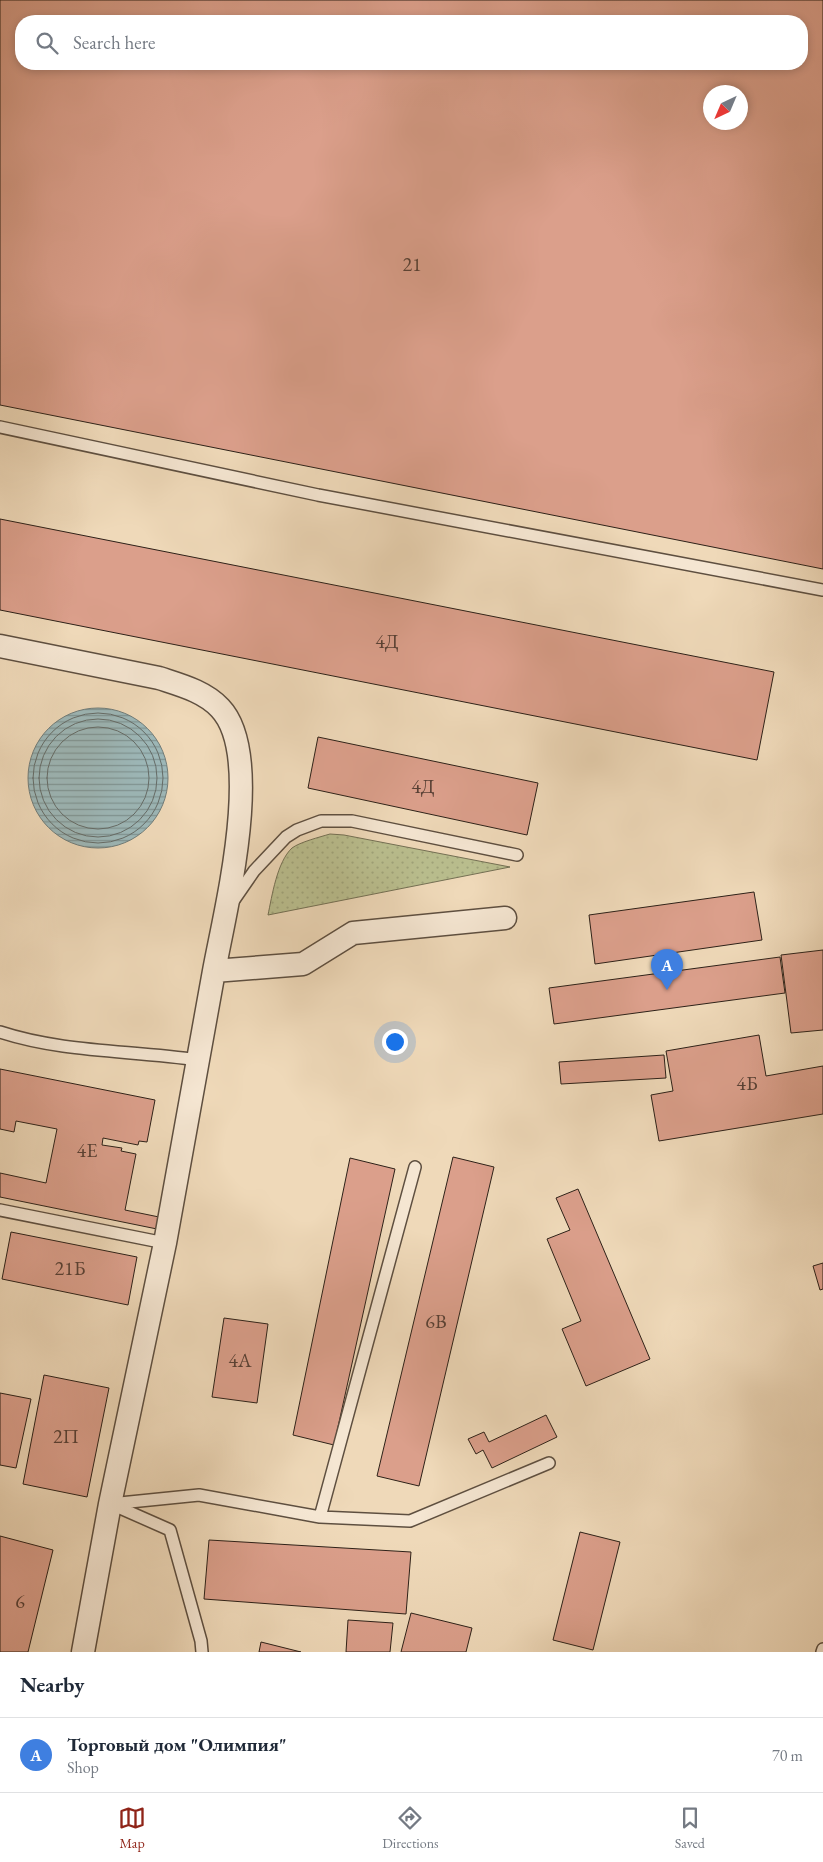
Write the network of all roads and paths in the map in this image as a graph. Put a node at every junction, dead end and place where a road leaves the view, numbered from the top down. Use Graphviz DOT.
graph roads {
  1 [pos="0,427"];
  2 [pos="823,590"];
  3 [pos="0,646"];
  4 [pos="517,855"];
  5 [pos="224,918"];
  6 [pos="505,918"];
  7 [pos="214,971"];
  8 [pos="0,1032"];
  9 [pos="198,1060"];
  10 [pos="415,1167"];
  11 [pos="0,1210"];
  12 [pos="165,1243"];
  13 [pos="549,1463"];
  14 [pos="110,1504"];
  15 [pos="320,1517"];
  16 [pos="83,1652"];
  17 [pos="202,1652"];
  1 -- 2 [label="lane"];
  3 -- 5 [label="street"];
  4 -- 5 [label="lane"];
  5 -- 7 [label="street"];
  6 -- 7 [label="street"];
  7 -- 9 [label="street"];
  8 -- 9 [label="lane"];
  9 -- 12 [label="street"];
  10 -- 15 [label="lane"];
  11 -- 12 [label="lane"];
  12 -- 14 [label="street"];
  13 -- 15 [label="lane"];
  14 -- 15 [label="lane"];
  14 -- 16 [label="street"];
  14 -- 17 [label="lane"];
}
